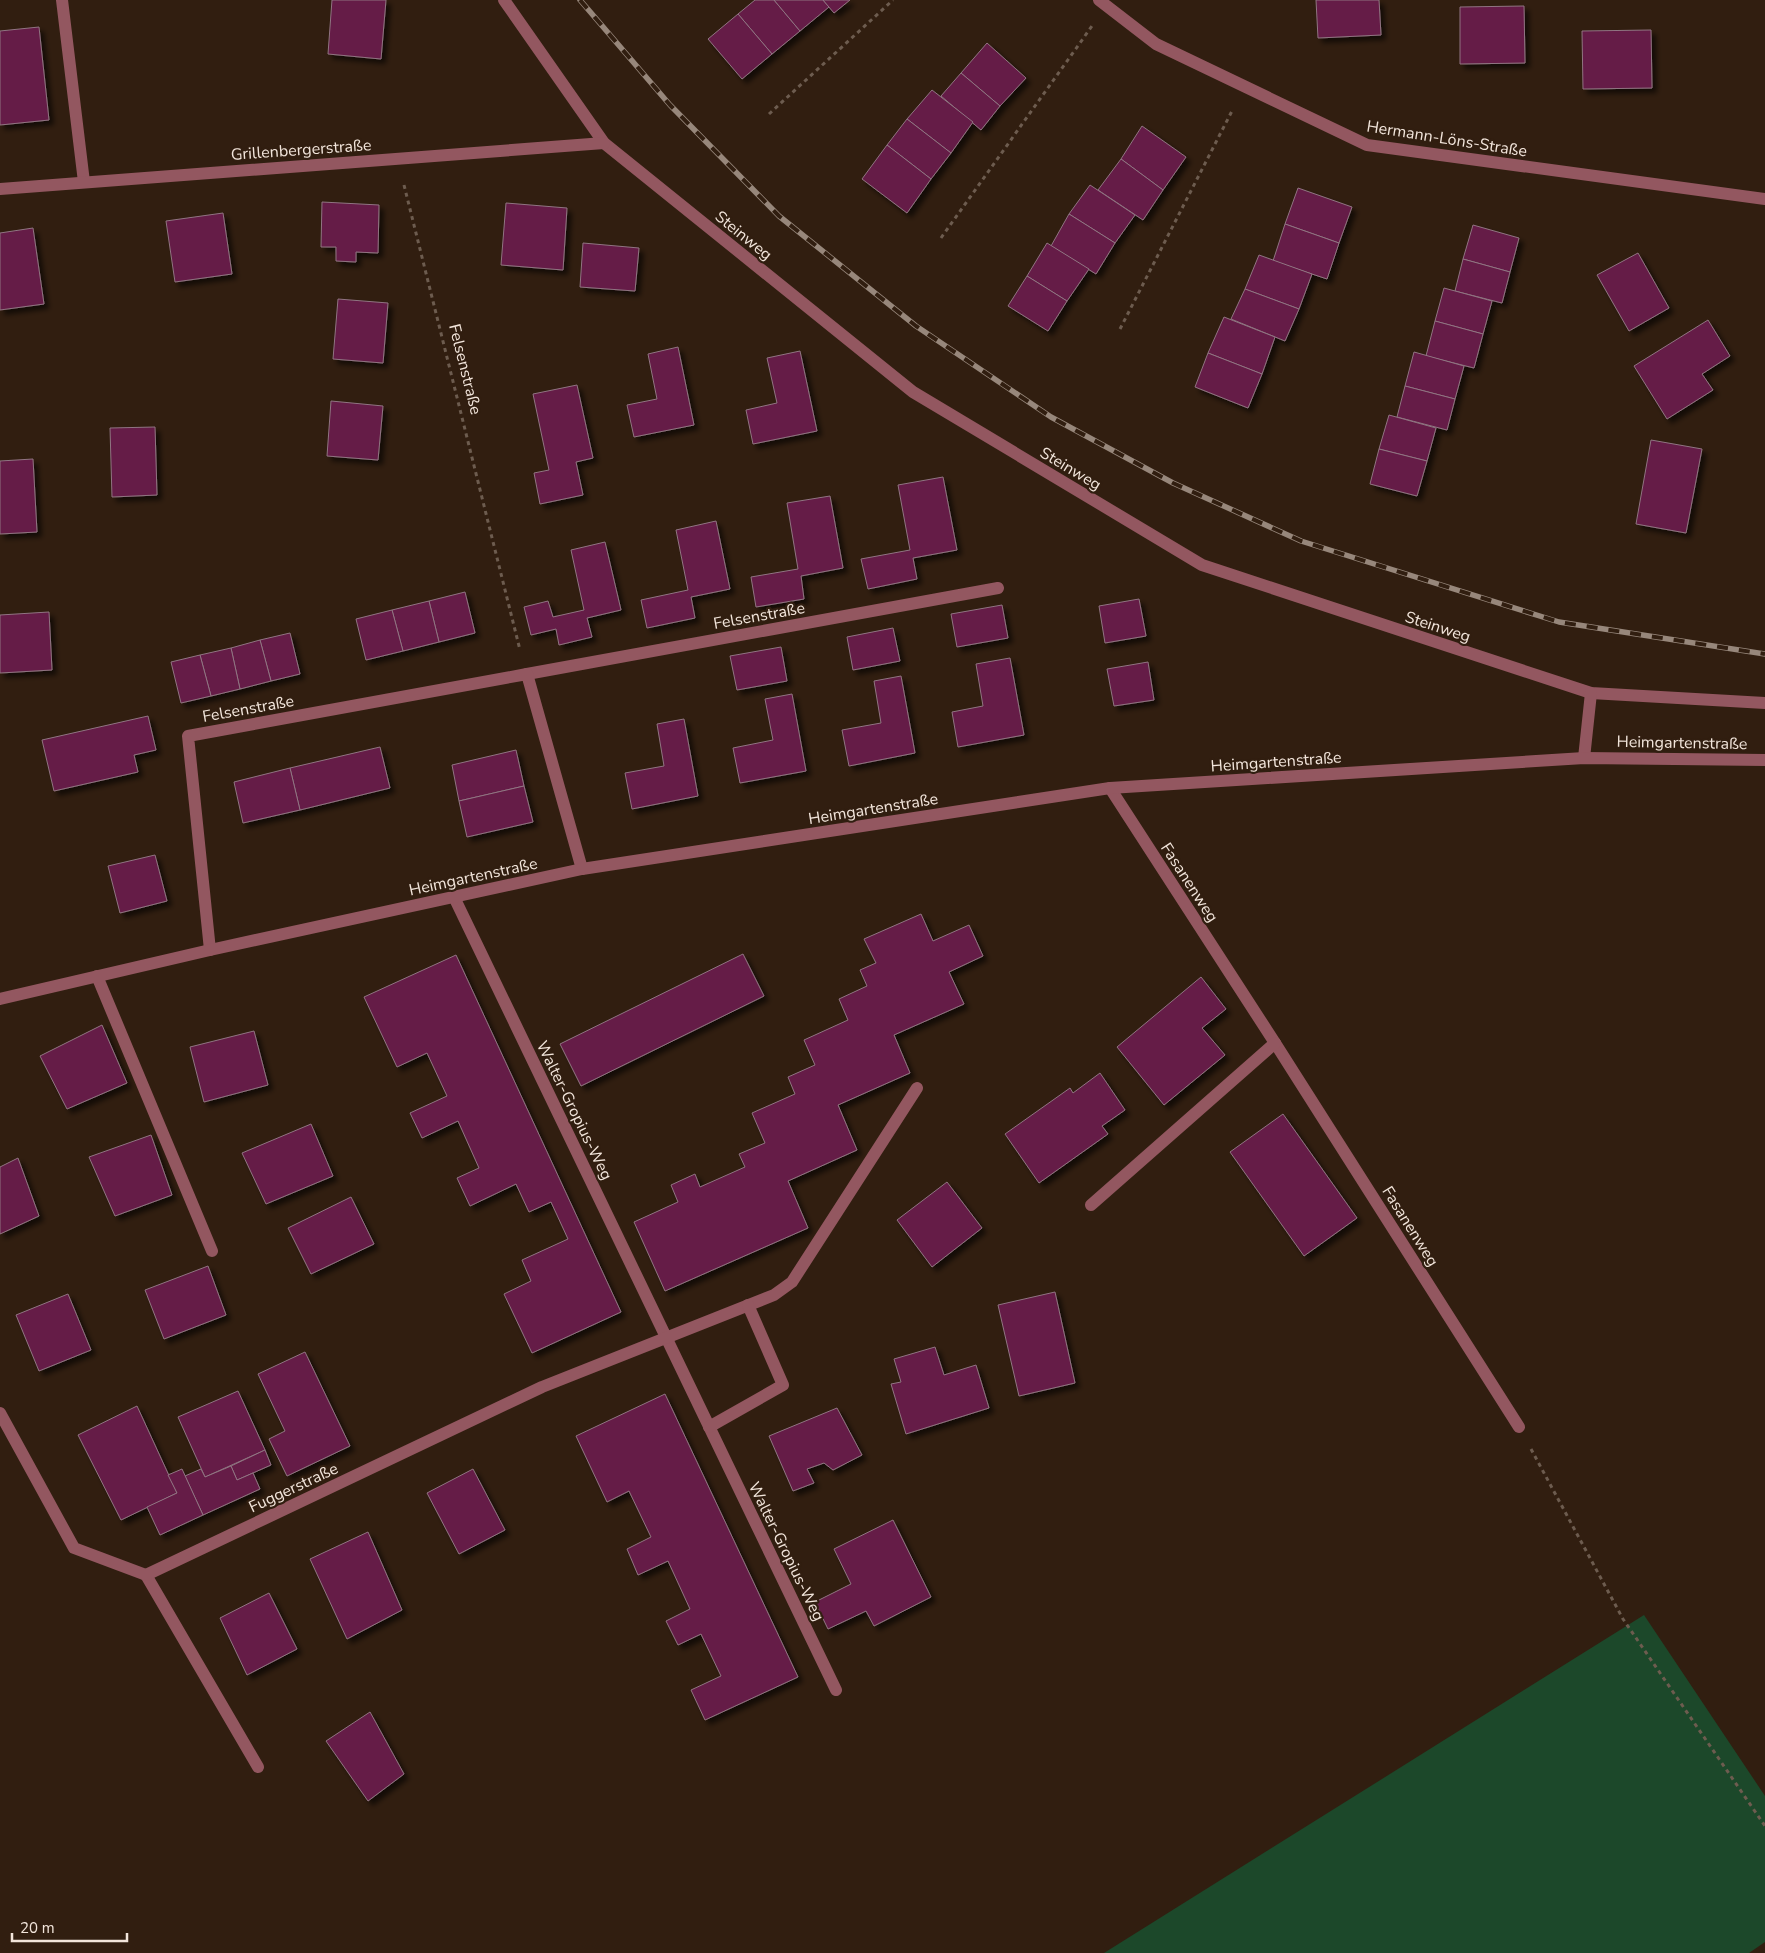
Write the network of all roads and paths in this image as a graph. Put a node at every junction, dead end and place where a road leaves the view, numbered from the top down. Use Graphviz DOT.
graph roads {
  1 [pos="62,0"];
  2 [pos="504,0"];
  3 [pos="893,0"];
  4 [pos="1103,3"];
  5 [pos="1245,86"];
  6 [pos="769,114"];
  7 [pos="604,143"];
  8 [pos="397,158"];
  9 [pos="84,182"];
  10 [pos="0,189"];
  11 [pos="1765,200"];
  12 [pos="942,238"];
  13 [pos="1120,329"];
  14 [pos="998,588"];
  15 [pos="527,674"];
  16 [pos="1591,693"];
  17 [pos="1765,703"];
  18 [pos="1584,758"];
  19 [pos="1765,760"];
  20 [pos="1110,788"];
  21 [pos="582,869"];
  22 [pos="454,897"];
  23 [pos="210,950"];
  24 [pos="97,976"];
  25 [pos="0,999"];
  26 [pos="1275,1043"];
  27 [pos="917,1088"];
  28 [pos="1091,1205"];
  29 [pos="212,1251"];
  30 [pos="748,1306"];
  31 [pos="667,1338"];
  32 [pos="0,1413"];
  33 [pos="709,1427"];
  34 [pos="1519,1427"];
  35 [pos="146,1575"];
  36 [pos="836,1690"];
  37 [pos="258,1767"];
  38 [pos="1765,1826"];
  1 -- 9 [label="street"];
  2 -- 7 [label="street, Steinweg"];
  3 -- 6 [label="path"];
  4 -- 5 [label="street, Hermann-Löns-Straße"];
  4 -- 12 [label="path"];
  5 -- 11 [label="street, Hermann-Löns-Straße"];
  5 -- 13 [label="path"];
  7 -- 8 [label="street, Grillenbergerstraße"];
  7 -- 16 [label="street, Steinweg"];
  8 -- 9 [label="street, Grillenbergerstraße"];
  8 -- 15 [label="path, Felsenstraße"];
  9 -- 10 [label="street, Grillenbergerstraße"];
  14 -- 15 [label="street, Felsenstraße"];
  15 -- 21 [label="street"];
  15 -- 23 [label="street, Felsenstraße"];
  16 -- 17 [label="street, Steinweg"];
  16 -- 18 [label="street"];
  18 -- 19 [label="street, Heimgartenstraße"];
  18 -- 20 [label="street, Heimgartenstraße"];
  20 -- 21 [label="street, Heimgartenstraße"];
  20 -- 26 [label="street, Fasanenweg"];
  21 -- 22 [label="street, Heimgartenstraße"];
  22 -- 23 [label="street, Heimgartenstraße"];
  22 -- 31 [label="street, Walter-Gropius-Weg"];
  23 -- 24 [label="street, Heimgartenstraße"];
  24 -- 25 [label="street, Heimgartenstraße"];
  24 -- 29 [label="street"];
  26 -- 28 [label="street"];
  26 -- 34 [label="street, Fasanenweg"];
  27 -- 30 [label="street"];
  30 -- 31 [label="street"];
  30 -- 33 [label="street"];
  31 -- 33 [label="street, Walter-Gropius-Weg"];
  31 -- 35 [label="street, Fuggerstraße"];
  32 -- 35 [label="street"];
  33 -- 36 [label="street, Walter-Gropius-Weg"];
  34 -- 38 [label="path"];
  35 -- 37 [label="street"];
}
